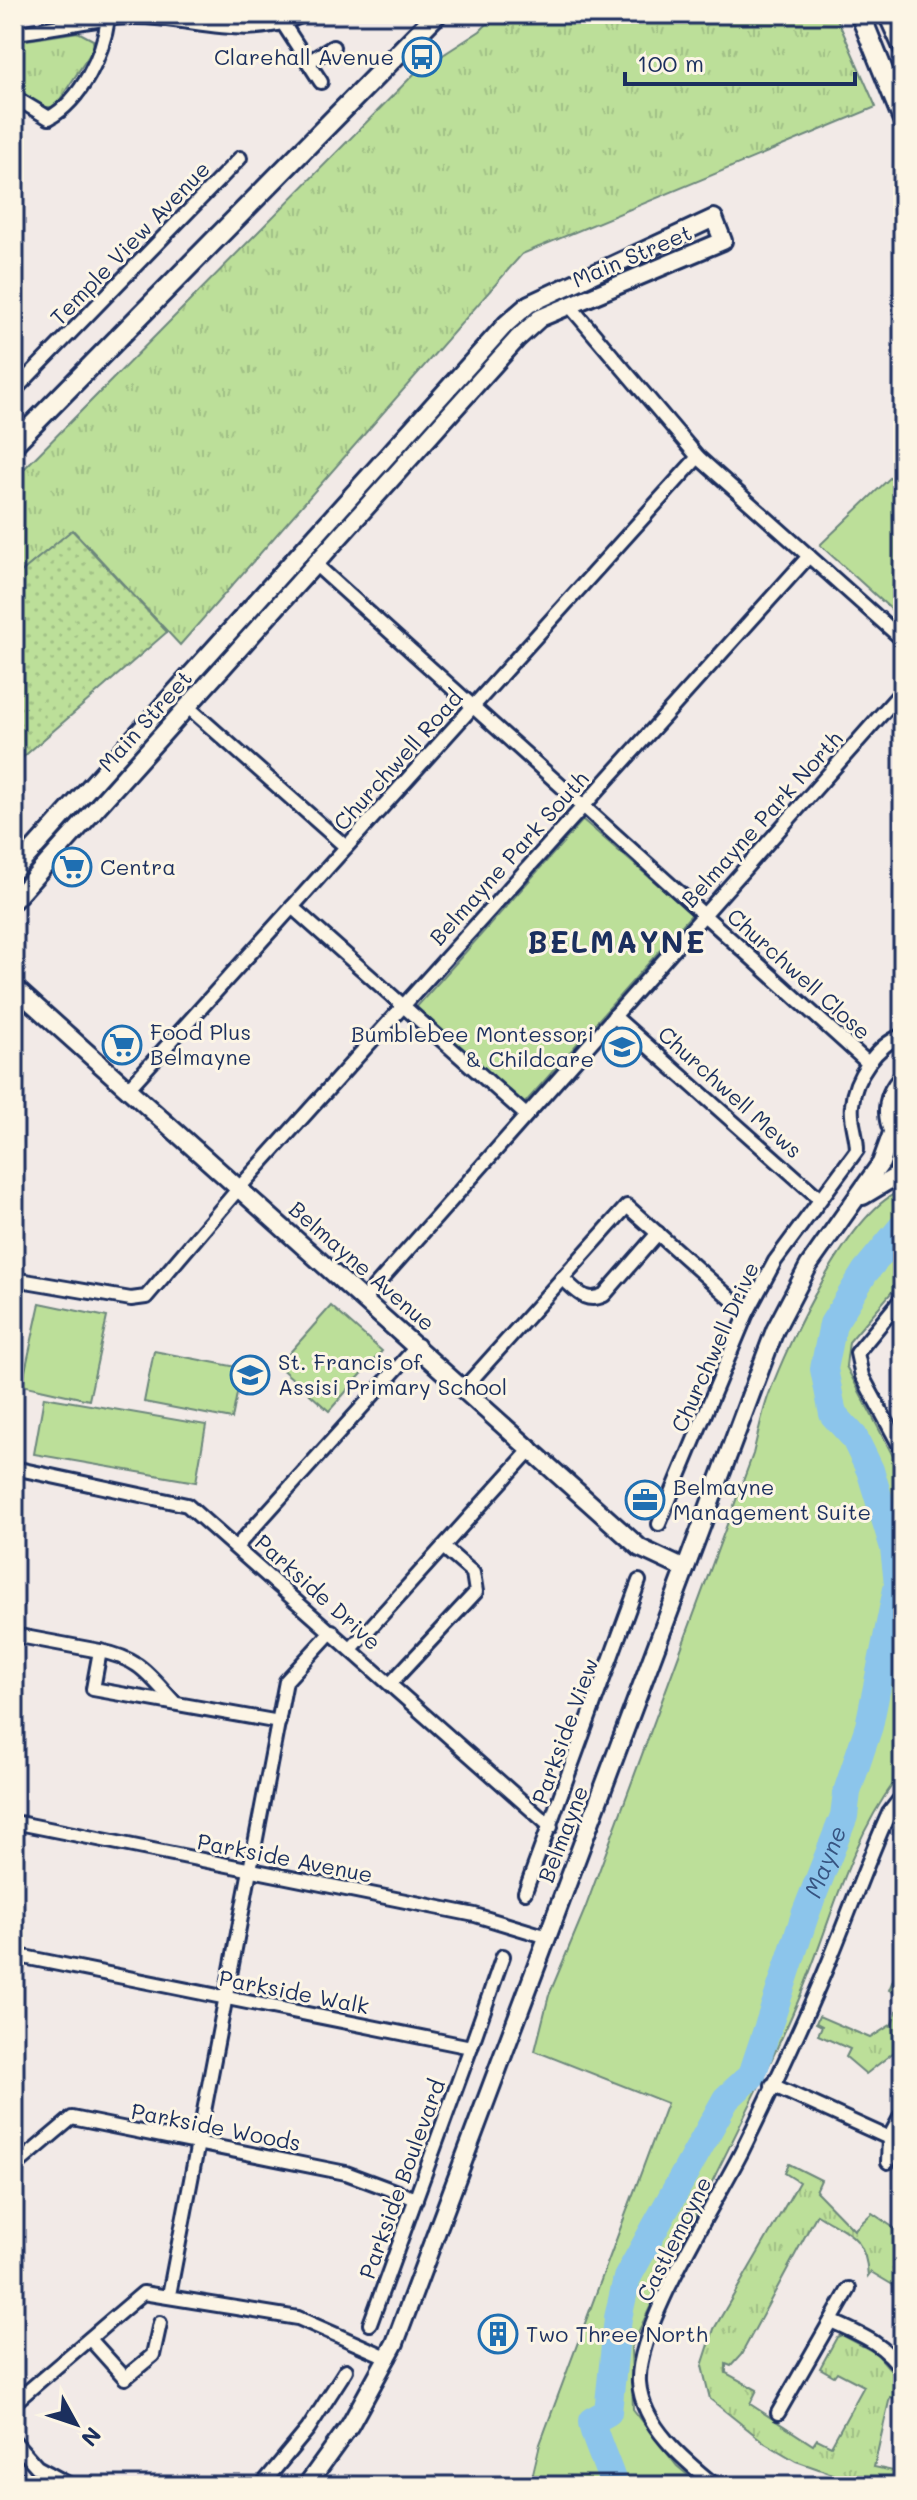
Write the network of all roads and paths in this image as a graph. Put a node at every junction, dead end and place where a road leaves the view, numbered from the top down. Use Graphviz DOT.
graph roads {
  1 [pos="305,14"];
  2 [pos="437,14"];
  3 [pos="860,14"];
  4 [pos="888,14"];
  5 [pos="108,19"];
  6 [pos="284,25"];
  7 [pos="14,33"];
  8 [pos="333,47"];
  9 [pos="903,47"];
  10 [pos="308,62"];
  11 [pos="321,82"];
  12 [pos="14,97"];
  13 [pos="903,120"];
  14 [pos="240,158"];
  15 [pos="570,306"];
  16 [pos="14,391"];
  17 [pos="14,444"];
  18 [pos="698,457"];
  19 [pos="809,556"];
  20 [pos="315,564"];
  21 [pos="903,640"];
  22 [pos="903,690"];
  23 [pos="188,707"];
  24 [pos="473,707"];
  25 [pos="584,806"];
  26 [pos="346,847"];
  27 [pos="14,871"];
  28 [pos="14,900"];
  29 [pos="292,907"];
  30 [pos="704,915"];
  31 [pos="14,987"];
  32 [pos="403,1006"];
  33 [pos="614,1016"];
  34 [pos="903,1035"];
  35 [pos="868,1063"];
  36 [pos="903,1077"];
  37 [pos="128,1089"];
  38 [pos="526,1115"];
  39 [pos="898,1140"];
  40 [pos="903,1172"];
  41 [pos="239,1188"];
  42 [pos="819,1198"];
  43 [pos="860,1198"];
  44 [pos="658,1233"];
  45 [pos="562,1278"];
  46 [pos="14,1279"];
  47 [pos="903,1297"];
  48 [pos="365,1298"];
  49 [pos="747,1313"];
  50 [pos="418,1345"];
  51 [pos="465,1387"];
  52 [pos="532,1448"];
  53 [pos="903,1452"];
  54 [pos="15,1472"];
  55 [pos="659,1524"];
  56 [pos="237,1546"];
  57 [pos="443,1547"];
  58 [pos="685,1569"];
  59 [pos="639,1581"];
  60 [pos="332,1631"];
  61 [pos="14,1635"];
  62 [pos="351,1649"];
  63 [pos="100,1651"];
  64 [pos="391,1683"];
  65 [pos="174,1702"];
  66 [pos="279,1722"];
  67 [pos="903,1795"];
  68 [pos="14,1822"];
  69 [pos="551,1827"];
  70 [pos="250,1872"];
  71 [pos="525,1892"];
  72 [pos="548,1937"];
  73 [pos="14,1955"];
  74 [pos="503,1956"];
  75 [pos="226,1999"];
  76 [pos="471,2047"];
  77 [pos="772,2085"];
  78 [pos="903,2112"];
  79 [pos="889,2138"];
  80 [pos="198,2146"];
  81 [pos="20,2162"];
  82 [pos="888,2162"];
  83 [pos="416,2199"];
  84 [pos="849,2289"];
  85 [pos="174,2296"];
  86 [pos="831,2321"];
  87 [pos="160,2323"];
  88 [pos="370,2324"];
  89 [pos="90,2339"];
  90 [pos="389,2358"];
  91 [pos="346,2370"];
  92 [pos="903,2372"];
  93 [pos="14,2403"];
  94 [pos="778,2413"];
  95 [pos="14,2441"];
  96 [pos="14,2477"];
  97 [pos="31,2486"];
  98 [pos="72,2486"];
  99 [pos="261,2486"];
  100 [pos="306,2486"];
  101 [pos="716,2486"];
  1 -- 6 [label="street"];
  2 -- 17 [label="main road"];
  3 -- 13 [label="main road"];
  4 -- 9 [label="main road"];
  5 -- 6 [label="street"];
  5 -- 7 [label="street"];
  5 -- 12 [label="street"];
  6 -- 10 [label="street"];
  8 -- 10 [label="street"];
  10 -- 11 [label="street"];
  14 -- 16 [label="street, Temple View Avenue"];
  15 -- 18 [label="street"];
  15 -- 20 [label="street, Main Street"];
  15 -- 27 [label="street, Main Street"];
  18 -- 19 [label="street"];
  18 -- 24 [label="street, Churchwell Road"];
  19 -- 21 [label="street"];
  19 -- 25 [label="street, Belmayne Park South"];
  20 -- 23 [label="street, Main Street"];
  20 -- 24 [label="street, Churchwell Close"];
  22 -- 30 [label="street, Belmayne Park North"];
  23 -- 26 [label="street"];
  23 -- 28 [label="street, Main Street"];
  24 -- 25 [label="street, Churchwell Close"];
  24 -- 26 [label="street, Churchwell Road"];
  25 -- 30 [label="street, Churchwell Close"];
  25 -- 32 [label="street, Belmayne Park South"];
  26 -- 29 [label="street, Churchwell Road"];
  29 -- 32 [label="street"];
  29 -- 37 [label="street, Churchwell Road"];
  30 -- 33 [label="street, Belmayne Park North"];
  30 -- 35 [label="street, Churchwell Close"];
  31 -- 37 [label="street, Belmayne Avenue"];
  32 -- 38 [label="street"];
  32 -- 41 [label="street, Belmayne Park South"];
  33 -- 38 [label="street, Belmayne Park North"];
  33 -- 42 [label="street, Churchwell Mews"];
  34 -- 35 [label="street, Churchwell Drive"];
  35 -- 42 [label="street, Churchwell Drive"];
  36 -- 39 [label="street, Belmayne"];
  37 -- 41 [label="street, Belmayne Avenue"];
  38 -- 48 [label="street, Belmayne Park North"];
  39 -- 43 [label="street, Belmayne"];
  40 -- 43 [label="street, Belmayne"];
  41 -- 46 [label="street, Belmayne Park South"];
  41 -- 48 [label="street, Belmayne Avenue"];
  42 -- 49 [label="street, Churchwell Drive"];
  43 -- 58 [label="street, Belmayne"];
  44 -- 45 [label="street"];
  44 -- 45 [label="street"];
  44 -- 49 [label="street"];
  45 -- 51 [label="street"];
  47 -- 53 [label="street"];
  48 -- 50 [label="street, Belmayne Avenue"];
  49 -- 55 [label="street, Churchwell Drive"];
  50 -- 51 [label="street, Belmayne Avenue"];
  50 -- 56 [label="street"];
  51 -- 52 [label="street, Belmayne Avenue"];
  52 -- 57 [label="street"];
  52 -- 58 [label="street, Belmayne Avenue"];
  54 -- 56 [label="street, Parkside Drive"];
  56 -- 60 [label="street, Parkside Drive"];
  57 -- 62 [label="street"];
  57 -- 64 [label="street"];
  58 -- 72 [label="street, Belmayne"];
  59 -- 69 [label="street, Parkside View"];
  60 -- 62 [label="street, Parkside Drive"];
  60 -- 66 [label="street"];
  61 -- 63 [label="street"];
  62 -- 64 [label="street, Parkside Drive"];
  63 -- 65 [label="street"];
  63 -- 65 [label="street"];
  64 -- 69 [label="street, Parkside Drive"];
  65 -- 66 [label="street"];
  66 -- 70 [label="street"];
  67 -- 77 [label="street, Castlemoyne"];
  68 -- 70 [label="street, Parkside Avenue"];
  69 -- 71 [label="street, Parkside View"];
  70 -- 72 [label="street, Parkside Avenue"];
  70 -- 75 [label="street"];
  72 -- 90 [label="street, Belmayne"];
  73 -- 75 [label="street, Parkside Walk"];
  74 -- 76 [label="street"];
  75 -- 76 [label="street, Parkside Walk"];
  75 -- 80 [label="street"];
  76 -- 83 [label="street, Parkside Boulevard"];
  77 -- 79 [label="street"];
  77 -- 101 [label="street, Castlemoyne"];
  78 -- 79 [label="street"];
  79 -- 82 [label="street"];
  80 -- 81 [label="street, Parkside Woods"];
  80 -- 83 [label="street, Parkside Woods"];
  80 -- 85 [label="street"];
  83 -- 88 [label="street, Parkside Boulevard"];
  84 -- 86 [label="street"];
  85 -- 89 [label="street"];
  85 -- 90 [label="street"];
  86 -- 92 [label="street"];
  86 -- 94 [label="street"];
  87 -- 89 [label="street"];
  89 -- 93 [label="street"];
  90 -- 100 [label="street, Belmayne"];
  91 -- 99 [label="street"];
  95 -- 98 [label="street"];
  96 -- 97 [label="street"];
}
